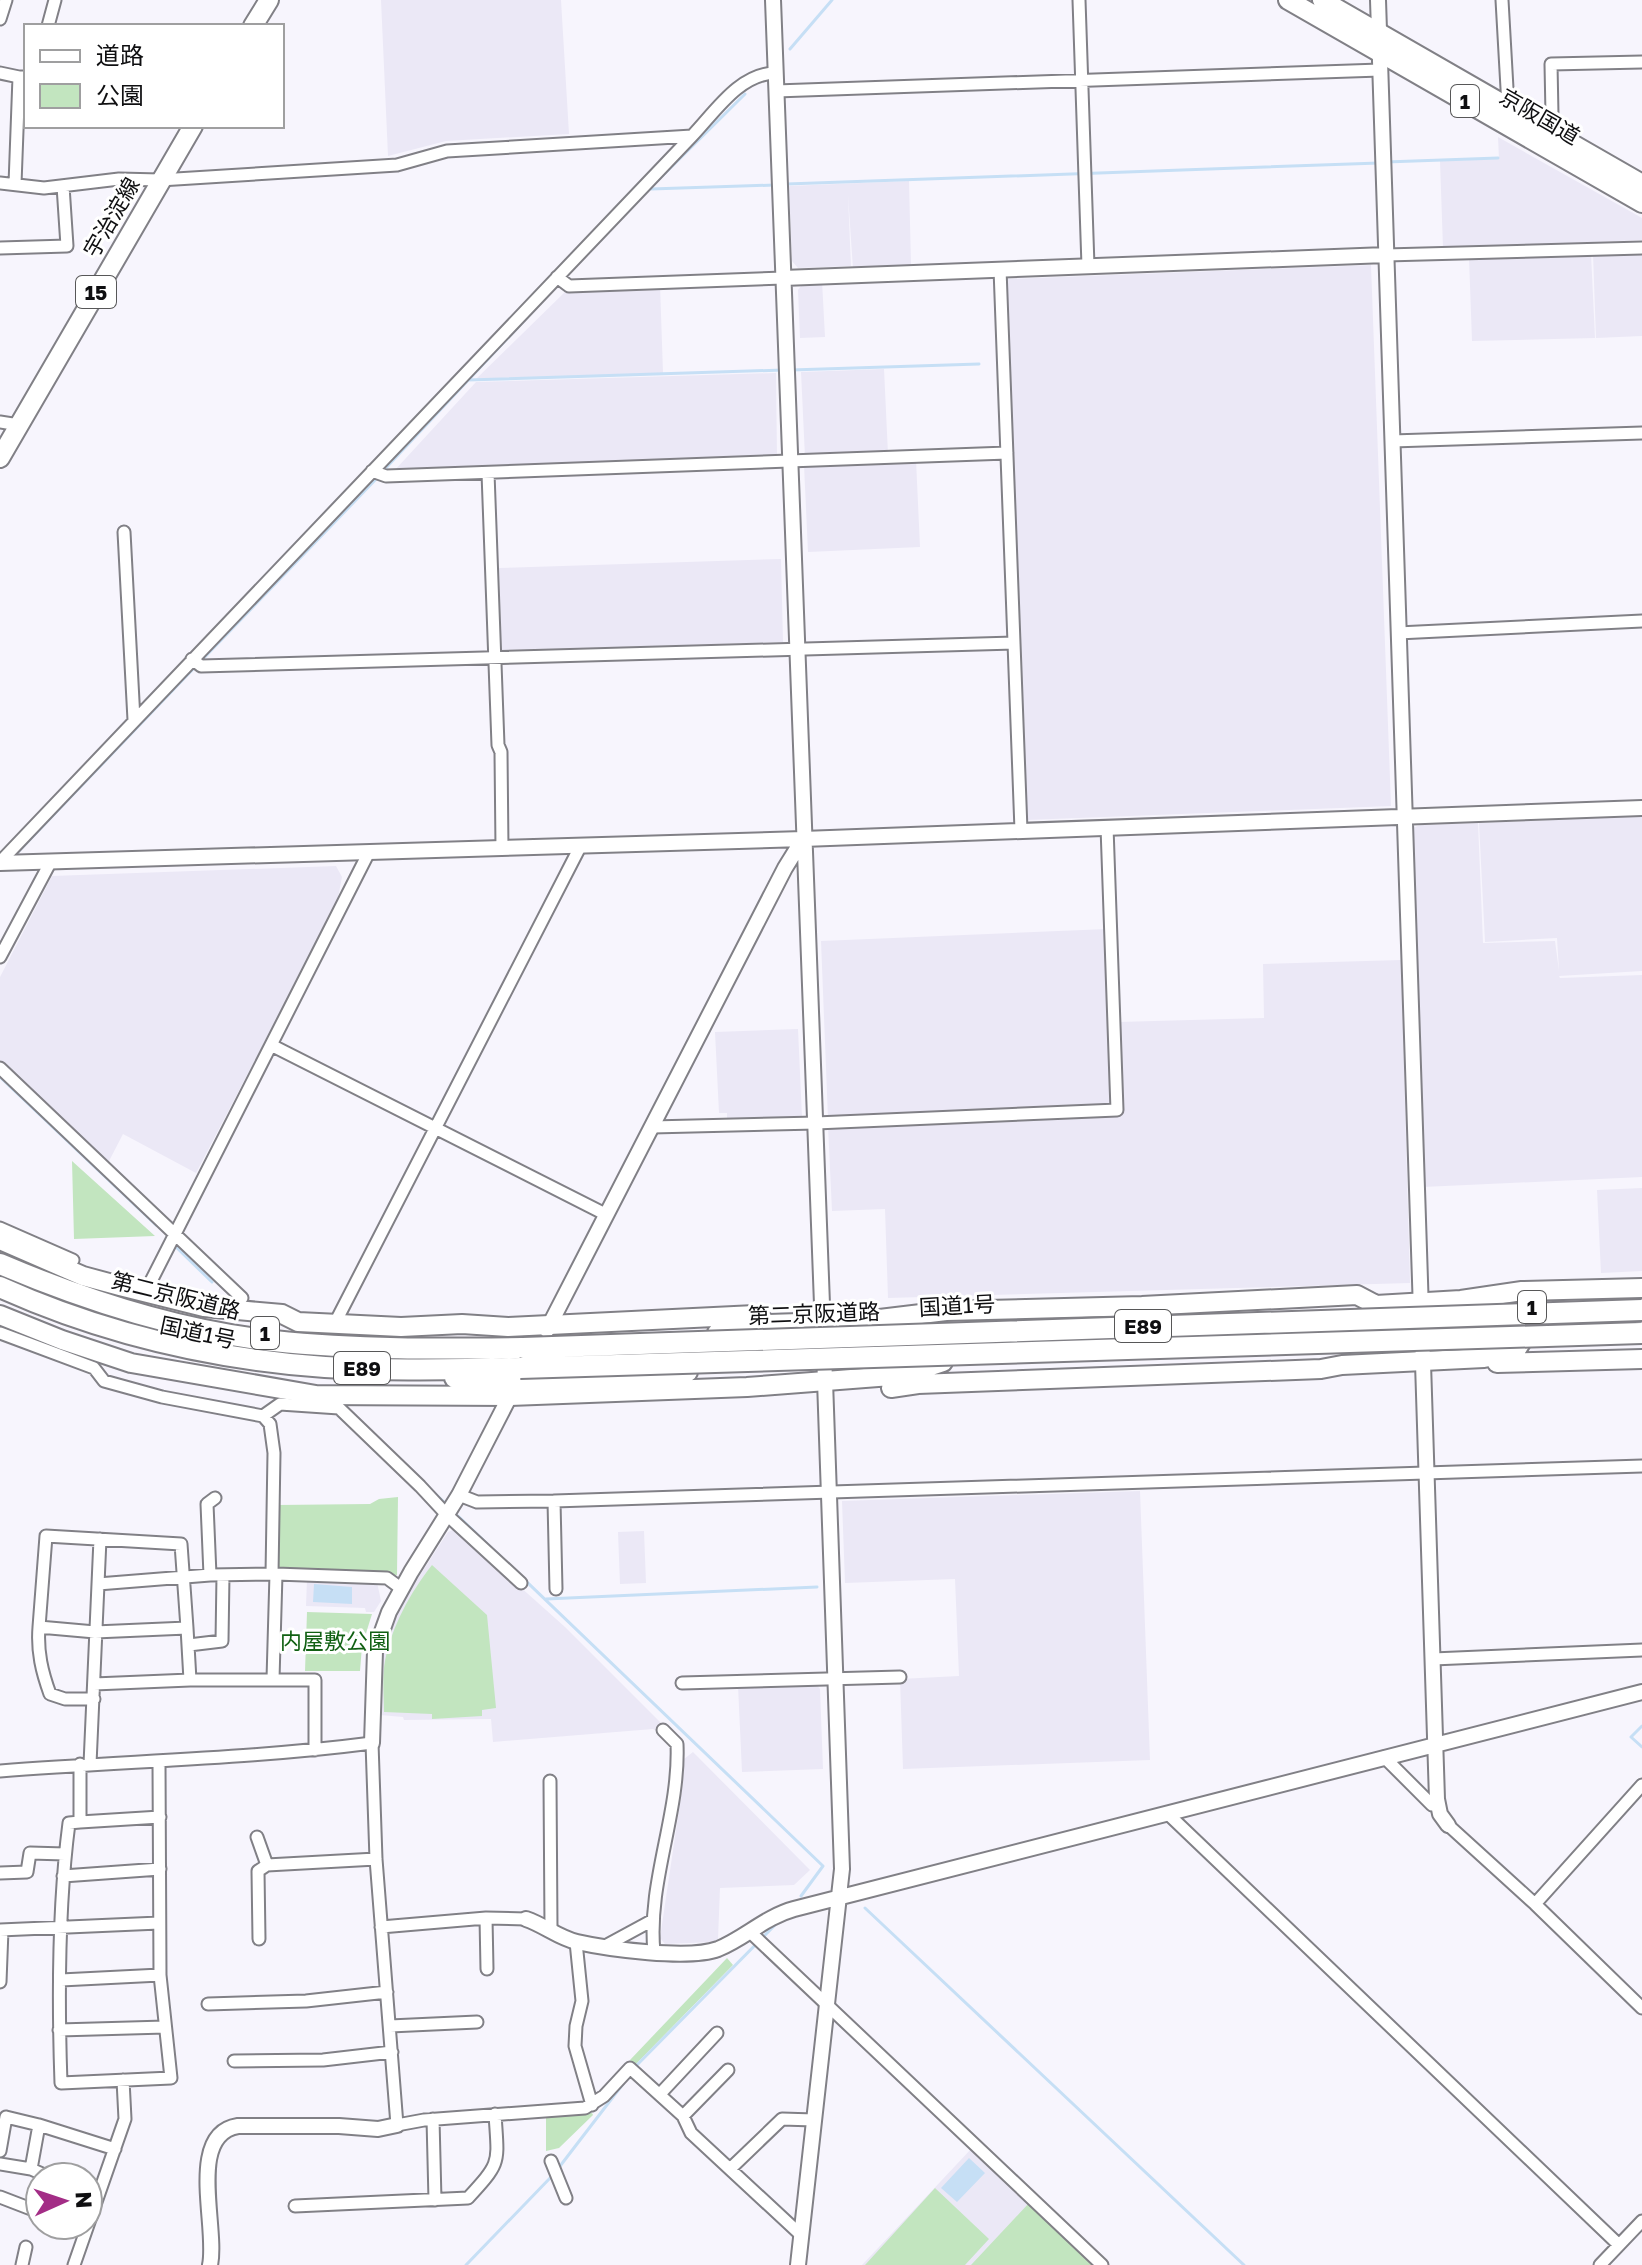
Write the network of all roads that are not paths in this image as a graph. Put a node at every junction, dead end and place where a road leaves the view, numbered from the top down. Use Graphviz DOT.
graph roads {
  1 [pos="6,0"];
  2 [pos="55,0"];
  3 [pos="268,0"];
  4 [pos="773,0"];
  5 [pos="1079,0"];
  6 [pos="1288,0"];
  7 [pos="1322,0"];
  8 [pos="1378,0"];
  9 [pos="1502,0"];
  10 [pos="0,19"];
  11 [pos="49,24"];
  12 [pos="254,24"];
  13 [pos="1378,32"];
  14 [pos="1379,51"];
  15 [pos="1642,62"];
  16 [pos="1380,70"];
  17 [pos="0,73"];
  18 [pos="775,73"];
  19 [pos="23,77"];
  20 [pos="1082,81"];
  21 [pos="776,91"];
  22 [pos="1508,106"];
  23 [pos="192,128"];
  24 [pos="1546,128"];
  25 [pos="692,136"];
  26 [pos="160,180"];
  27 [pos="0,183"];
  28 [pos="15,184"];
  29 [pos="1642,184"];
  30 [pos="63,186"];
  31 [pos="1642,203"];
  32 [pos="0,248"];
  33 [pos="1642,248"];
  34 [pos="1386,255"];
  35 [pos="1088,266"];
  36 [pos="1000,269"];
  37 [pos="557,277"];
  38 [pos="783,278"];
  39 [pos="0,422"];
  40 [pos="19,425"];
  41 [pos="1642,433"];
  42 [pos="1392,441"];
  43 [pos="1007,453"];
  44 [pos="0,458"];
  45 [pos="789,462"];
  46 [pos="372,471"];
  47 [pos="488,473"];
  48 [pos="124,532"];
  49 [pos="1642,621"];
  50 [pos="1398,633"];
  51 [pos="1014,643"];
  52 [pos="796,649"];
  53 [pos="495,658"];
  54 [pos="192,659"];
  55 [pos="134,720"];
  56 [pos="1642,808"];
  57 [pos="1405,817"];
  58 [pos="1107,827"];
  59 [pos="1021,830"];
  60 [pos="803,839"];
  61 [pos="581,845"];
  62 [pos="502,848"];
  63 [pos="369,852"];
  64 [pos="0,862"];
  65 [pos="50,863"];
  66 [pos="0,957"];
  67 [pos="271,1045"];
  68 [pos="0,1068"];
  69 [pos="816,1123"];
  70 [pos="652,1127"];
  71 [pos="435,1128"];
  72 [pos="605,1214"];
  73 [pos="0,1228"];
  74 [pos="175,1234"];
  75 [pos="0,1240"];
  76 [pos="0,1253"];
  77 [pos="73,1260"];
  78 [pos="0,1264"];
  79 [pos="0,1287"];
  80 [pos="1642,1288"];
  81 [pos="146,1291"];
  82 [pos="0,1294"];
  83 [pos="1490,1295"];
  84 [pos="242,1298"];
  85 [pos="1642,1302"];
  86 [pos="1376,1305"];
  87 [pos="1531,1307"];
  88 [pos="1421,1308"];
  89 [pos="1642,1310"];
  90 [pos="1340,1311"];
  91 [pos="164,1313"];
  92 [pos="0,1315"];
  93 [pos="900,1315"];
  94 [pos="298,1322"];
  95 [pos="768,1324"];
  96 [pos="334,1325"];
  97 [pos="508,1327"];
  98 [pos="823,1328"];
  99 [pos="546,1331"];
  100 [pos="927,1331"];
  101 [pos="0,1333"];
  102 [pos="717,1333"];
  103 [pos="1642,1335"];
  104 [pos="1522,1341"];
  105 [pos="418,1345"];
  106 [pos="1319,1349"];
  107 [pos="1422,1353"];
  108 [pos="1484,1358"];
  109 [pos="1642,1359"];
  110 [pos="943,1362"];
  111 [pos="1342,1365"];
  112 [pos="723,1370"];
  113 [pos="824,1373"];
  114 [pos="368,1376"];
  115 [pos="520,1378"];
  116 [pos="871,1379"];
  117 [pos="747,1387"];
  118 [pos="510,1396"];
  119 [pos="392,1397"];
  120 [pos="263,1416"];
  121 [pos="1642,1466"];
  122 [pos="1428,1474"];
  123 [pos="828,1494"];
  124 [pos="459,1495"];
  125 [pos="215,1498"];
  126 [pos="554,1501"];
  127 [pos="447,1515"];
  128 [pos="100,1539"];
  129 [pos="274,1574"];
  130 [pos="210,1575"];
  131 [pos="223,1575"];
  132 [pos="185,1577"];
  133 [pos="521,1583"];
  134 [pos="98,1584"];
  135 [pos="402,1589"];
  136 [pos="556,1589"];
  137 [pos="39,1627"];
  138 [pos="187,1628"];
  139 [pos="95,1632"];
  140 [pos="189,1645"];
  141 [pos="1642,1650"];
  142 [pos="1433,1659"];
  143 [pos="900,1677"];
  144 [pos="273,1679"];
  145 [pos="834,1679"];
  146 [pos="190,1680"];
  147 [pos="682,1683"];
  148 [pos="94,1684"];
  149 [pos="1642,1692"];
  150 [pos="94,1699"];
  151 [pos="663,1730"];
  152 [pos="372,1743"];
  153 [pos="1435,1744"];
  154 [pos="315,1750"];
  155 [pos="1384,1757"];
  156 [pos="159,1762"];
  157 [pos="85,1764"];
  158 [pos="0,1771"];
  159 [pos="550,1781"];
  160 [pos="1642,1785"];
  161 [pos="1432,1805"];
  162 [pos="1167,1813"];
  163 [pos="160,1817"];
  164 [pos="80,1822"];
  165 [pos="1448,1825"];
  166 [pos="257,1837"];
  167 [pos="65,1854"];
  168 [pos="376,1859"];
  169 [pos="267,1865"];
  170 [pos="160,1869"];
  171 [pos="0,1873"];
  172 [pos="63,1876"];
  173 [pos="838,1897"];
  174 [pos="1535,1904"];
  175 [pos="486,1918"];
  176 [pos="526,1919"];
  177 [pos="653,1920"];
  178 [pos="159,1923"];
  179 [pos="61,1926"];
  180 [pos="381,1927"];
  181 [pos="551,1928"];
  182 [pos="1,1930"];
  183 [pos="749,1931"];
  184 [pos="259,1939"];
  185 [pos="576,1942"];
  186 [pos="605,1946"];
  187 [pos="654,1952"];
  188 [pos="487,1969"];
  189 [pos="160,1975"];
  190 [pos="61,1980"];
  191 [pos="0,1982"];
  192 [pos="387,1992"];
  193 [pos="826,2002"];
  194 [pos="208,2004"];
  195 [pos="1642,2008"];
  196 [pos="477,2022"];
  197 [pos="390,2026"];
  198 [pos="165,2027"];
  199 [pos="59,2030"];
  200 [pos="717,2033"];
  201 [pos="392,2052"];
  202 [pos="234,2061"];
  203 [pos="728,2070"];
  204 [pos="123,2080"];
  205 [pos="660,2094"];
  206 [pos="592,2105"];
  207 [pos="495,2114"];
  208 [pos="683,2116"];
  209 [pos="433,2119"];
  210 [pos="814,2120"];
  211 [pos="39,2125"];
  212 [pos="397,2125"];
  213 [pos="115,2149"];
  214 [pos="0,2151"];
  215 [pos="32,2161"];
  216 [pos="551,2161"];
  217 [pos="0,2164"];
  218 [pos="24,2168"];
  219 [pos="730,2169"];
  220 [pos="104,2172"];
  221 [pos="0,2197"];
  222 [pos="566,2198"];
  223 [pos="435,2200"];
  224 [pos="24,2206"];
  225 [pos="295,2206"];
  226 [pos="1642,2221"];
  227 [pos="801,2235"];
  228 [pos="81,2241"];
  229 [pos="1619,2245"];
  230 [pos="26,2247"];
  231 [pos="22,2265"];
  232 [pos="74,2265"];
  233 [pos="210,2265"];
  234 [pos="798,2265"];
  235 [pos="1102,2265"];
  236 [pos="1600,2265"];
  1 -- 10 [label="street"];
  2 -- 11 [label="street"];
  3 -- 12 [label="main road"];
  4 -- 18 [label="street"];
  5 -- 20 [label="street"];
  6 -- 14 [label="main road, 京阪国道 / 1"];
  7 -- 13 [label="main road, 京阪国道 / 1"];
  8 -- 13 [label="street"];
  9 -- 22 [label="street"];
  13 -- 14 [label="street"];
  13 -- 22 [label="main road, 京阪国道 / 1"];
  14 -- 16 [label="street"];
  14 -- 31 [label="main road, 京阪国道 / 1"];
  15 -- 24 [label="street"];
  16 -- 20 [label="street"];
  16 -- 34 [label="street"];
  17 -- 19 [label="street"];
  18 -- 21 [label="street"];
  18 -- 25 [label="street"];
  19 -- 28 [label="street"];
  20 -- 21 [label="street"];
  20 -- 35 [label="street"];
  21 -- 38 [label="street"];
  22 -- 24 [label="main road, 京阪国道 / 1"];
  23 -- 26 [label="main road, 宇治淀線 / 15"];
  24 -- 29 [label="main road, 京阪国道 / 1"];
  25 -- 26 [label="street"];
  25 -- 37 [label="street"];
  26 -- 30 [label="street"];
  26 -- 40 [label="main road, 宇治淀線 / 15"];
  27 -- 28 [label="street"];
  28 -- 30 [label="street"];
  30 -- 32 [label="street"];
  33 -- 34 [label="street"];
  34 -- 35 [label="street"];
  34 -- 42 [label="street"];
  35 -- 36 [label="street"];
  36 -- 38 [label="street"];
  36 -- 43 [label="street"];
  37 -- 38 [label="street"];
  37 -- 46 [label="street"];
  38 -- 45 [label="street"];
  39 -- 40 [label="street"];
  40 -- 44 [label="main road, 宇治淀線 / 15"];
  41 -- 42 [label="street"];
  42 -- 50 [label="street"];
  43 -- 45 [label="street"];
  43 -- 51 [label="street"];
  45 -- 47 [label="street"];
  45 -- 52 [label="street"];
  46 -- 47 [label="street"];
  46 -- 54 [label="street"];
  47 -- 53 [label="street"];
  48 -- 55 [label="street"];
  49 -- 50 [label="street"];
  50 -- 57 [label="street"];
  51 -- 52 [label="street"];
  51 -- 59 [label="street"];
  52 -- 53 [label="street"];
  52 -- 60 [label="street"];
  53 -- 54 [label="street"];
  53 -- 62 [label="street"];
  54 -- 55 [label="street"];
  55 -- 64 [label="street"];
  56 -- 57 [label="street"];
  57 -- 58 [label="street"];
  57 -- 88 [label="street"];
  58 -- 59 [label="street"];
  58 -- 69 [label="street"];
  59 -- 60 [label="street"];
  60 -- 61 [label="street"];
  60 -- 69 [label="street"];
  60 -- 70 [label="street"];
  61 -- 62 [label="street"];
  61 -- 71 [label="street"];
  62 -- 63 [label="street"];
  63 -- 65 [label="street"];
  63 -- 67 [label="street"];
  64 -- 65 [label="street"];
  65 -- 66 [label="street"];
  67 -- 71 [label="street"];
  67 -- 74 [label="street"];
  68 -- 74 [label="street"];
  69 -- 70 [label="street"];
  69 -- 98 [label="street"];
  70 -- 72 [label="street"];
  71 -- 72 [label="street"];
  71 -- 96 [label="street"];
  72 -- 99 [label="street"];
  73 -- 77 [label="street"];
  74 -- 81 [label="street"];
  74 -- 84 [label="street"];
  75 -- 81 [label="main road"];
  76 -- 91 [label="main road, 国道1号 / 1"];
  78 -- 89 [label="highway, 第二京阪道路 / E89, bridge"];
  79 -- 103 [label="highway, 第二京阪道路 / E89, bridge"];
  80 -- 83 [label="main road"];
  81 -- 94 [label="main road"];
  82 -- 114 [label="main road, 国道1号 / 1"];
  83 -- 87 [label="main road"];
  83 -- 88 [label="main road"];
  85 -- 87 [label="main road, 国道1号 / 1"];
  86 -- 88 [label="main road"];
  86 -- 90 [label="main road"];
  86 -- 93 [label="main road"];
  87 -- 88 [label="main road, 国道1号 / 1"];
  88 -- 90 [label="main road, 国道1号 / 1"];
  88 -- 107 [label="street"];
  90 -- 100 [label="main road, 国道1号 / 1"];
  91 -- 94 [label="main road"];
  91 -- 105 [label="main road, 国道1号 / 1"];
  92 -- 119 [label="main road"];
  93 -- 98 [label="main road"];
  93 -- 100 [label="main road"];
  94 -- 96 [label="main road"];
  95 -- 98 [label="main road"];
  95 -- 99 [label="main road"];
  95 -- 102 [label="main road"];
  96 -- 97 [label="main road"];
  97 -- 99 [label="main road"];
  97 -- 105 [label="main road"];
  98 -- 100 [label="main road, 国道1号 / 1"];
  98 -- 102 [label="main road, 国道1号 / 1"];
  98 -- 113 [label="street"];
  99 -- 102 [label="main road, 国道1号 / 1"];
  99 -- 105 [label="main road, 国道1号 / 1"];
  99 -- 115 [label="street"];
  101 -- 120 [label="street"];
  103 -- 104 [label="main road, 国道1号 / 1"];
  104 -- 107 [label="main road, 国道1号 / 1"];
  104 -- 108 [label="main road"];
  106 -- 107 [label="main road, 国道1号 / 1"];
  106 -- 110 [label="main road, 国道1号 / 1"];
  106 -- 111 [label="main road"];
  107 -- 108 [label="main road"];
  107 -- 111 [label="main road"];
  107 -- 122 [label="street"];
  108 -- 109 [label="main road"];
  110 -- 113 [label="main road, 国道1号 / 1"];
  110 -- 116 [label="main road"];
  111 -- 116 [label="main road"];
  112 -- 113 [label="main road, 国道1号 / 1"];
  112 -- 115 [label="main road, 国道1号 / 1"];
  112 -- 117 [label="main road"];
  113 -- 116 [label="main road"];
  113 -- 117 [label="main road"];
  113 -- 123 [label="street"];
  114 -- 115 [label="main road, 国道1号 / 1"];
  114 -- 119 [label="main road"];
  115 -- 118 [label="street"];
  117 -- 118 [label="main road"];
  118 -- 119 [label="main road"];
  118 -- 124 [label="street"];
  120 -- 127 [label="street"];
  120 -- 129 [label="street"];
  121 -- 122 [label="street"];
  122 -- 123 [label="street"];
  122 -- 142 [label="street"];
  123 -- 126 [label="street"];
  123 -- 145 [label="street"];
  124 -- 126 [label="street"];
  124 -- 127 [label="street"];
  125 -- 130 [label="street"];
  126 -- 136 [label="street"];
  127 -- 133 [label="street"];
  127 -- 135 [label="street"];
  128 -- 132 [label="street"];
  128 -- 134 [label="street"];
  128 -- 137 [label="street"];
  129 -- 131 [label="street"];
  129 -- 135 [label="street"];
  129 -- 144 [label="street"];
  130 -- 131 [label="street"];
  130 -- 132 [label="street"];
  131 -- 140 [label="street"];
  132 -- 134 [label="street"];
  132 -- 138 [label="street"];
  134 -- 139 [label="street"];
  135 -- 152 [label="street"];
  137 -- 139 [label="street"];
  137 -- 150 [label="street"];
  138 -- 139 [label="street"];
  138 -- 140 [label="street"];
  139 -- 148 [label="street"];
  140 -- 146 [label="street"];
  141 -- 142 [label="street"];
  142 -- 153 [label="street"];
  143 -- 145 [label="street"];
  144 -- 146 [label="street"];
  144 -- 154 [label="street"];
  145 -- 147 [label="street"];
  145 -- 173 [label="street"];
  146 -- 148 [label="street"];
  148 -- 150 [label="street"];
  149 -- 153 [label="street"];
  150 -- 157 [label="street"];
  151 -- 177 [label="street"];
  152 -- 154 [label="street"];
  152 -- 168 [label="street"];
  153 -- 155 [label="street"];
  153 -- 165 [label="street"];
  154 -- 156 [label="street"];
  155 -- 161 [label="street"];
  155 -- 162 [label="street"];
  156 -- 157 [label="street"];
  156 -- 163 [label="street"];
  157 -- 158 [label="street"];
  157 -- 164 [label="street"];
  159 -- 181 [label="street"];
  160 -- 174 [label="street"];
  162 -- 173 [label="street"];
  162 -- 229 [label="street"];
  163 -- 164 [label="street"];
  163 -- 170 [label="street"];
  164 -- 167 [label="street"];
  165 -- 174 [label="street"];
  166 -- 169 [label="street"];
  167 -- 171 [label="street"];
  167 -- 172 [label="street"];
  168 -- 169 [label="street"];
  168 -- 180 [label="street"];
  169 -- 184 [label="street"];
  170 -- 172 [label="street"];
  170 -- 178 [label="street"];
  172 -- 179 [label="street"];
  173 -- 183 [label="street"];
  173 -- 193 [label="street"];
  174 -- 195 [label="street"];
  175 -- 176 [label="street"];
  175 -- 180 [label="street"];
  175 -- 188 [label="street"];
  176 -- 181 [label="street"];
  177 -- 186 [label="street"];
  177 -- 187 [label="street"];
  178 -- 179 [label="street"];
  178 -- 189 [label="street"];
  179 -- 182 [label="street"];
  179 -- 190 [label="street"];
  180 -- 192 [label="street"];
  181 -- 185 [label="street"];
  182 -- 191 [label="street"];
  183 -- 187 [label="street"];
  183 -- 193 [label="street"];
  185 -- 186 [label="street"];
  185 -- 206 [label="street"];
  186 -- 187 [label="street"];
  189 -- 190 [label="street"];
  189 -- 198 [label="street"];
  190 -- 199 [label="street"];
  192 -- 194 [label="street"];
  192 -- 197 [label="street"];
  193 -- 210 [label="street"];
  193 -- 235 [label="street"];
  196 -- 197 [label="street"];
  197 -- 201 [label="street"];
  198 -- 199 [label="street"];
  198 -- 204 [label="street"];
  199 -- 204 [label="street"];
  200 -- 205 [label="street"];
  201 -- 202 [label="street"];
  201 -- 212 [label="street"];
  203 -- 208 [label="street"];
  204 -- 213 [label="street"];
  205 -- 206 [label="street"];
  205 -- 208 [label="street"];
  206 -- 207 [label="street"];
  207 -- 209 [label="street"];
  207 -- 223 [label="street"];
  208 -- 219 [label="street"];
  209 -- 212 [label="street"];
  209 -- 223 [label="street"];
  210 -- 219 [label="street"];
  210 -- 227 [label="street"];
  211 -- 213 [label="street"];
  211 -- 214 [label="street"];
  211 -- 215 [label="street"];
  212 -- 233 [label="street"];
  213 -- 220 [label="street"];
  216 -- 222 [label="street"];
  217 -- 218 [label="street"];
  219 -- 227 [label="street"];
  221 -- 224 [label="street"];
  223 -- 225 [label="street"];
  226 -- 229 [label="street"];
  227 -- 234 [label="street"];
  228 -- 232 [label="street"];
  229 -- 236 [label="street"];
  230 -- 231 [label="street"];
}
